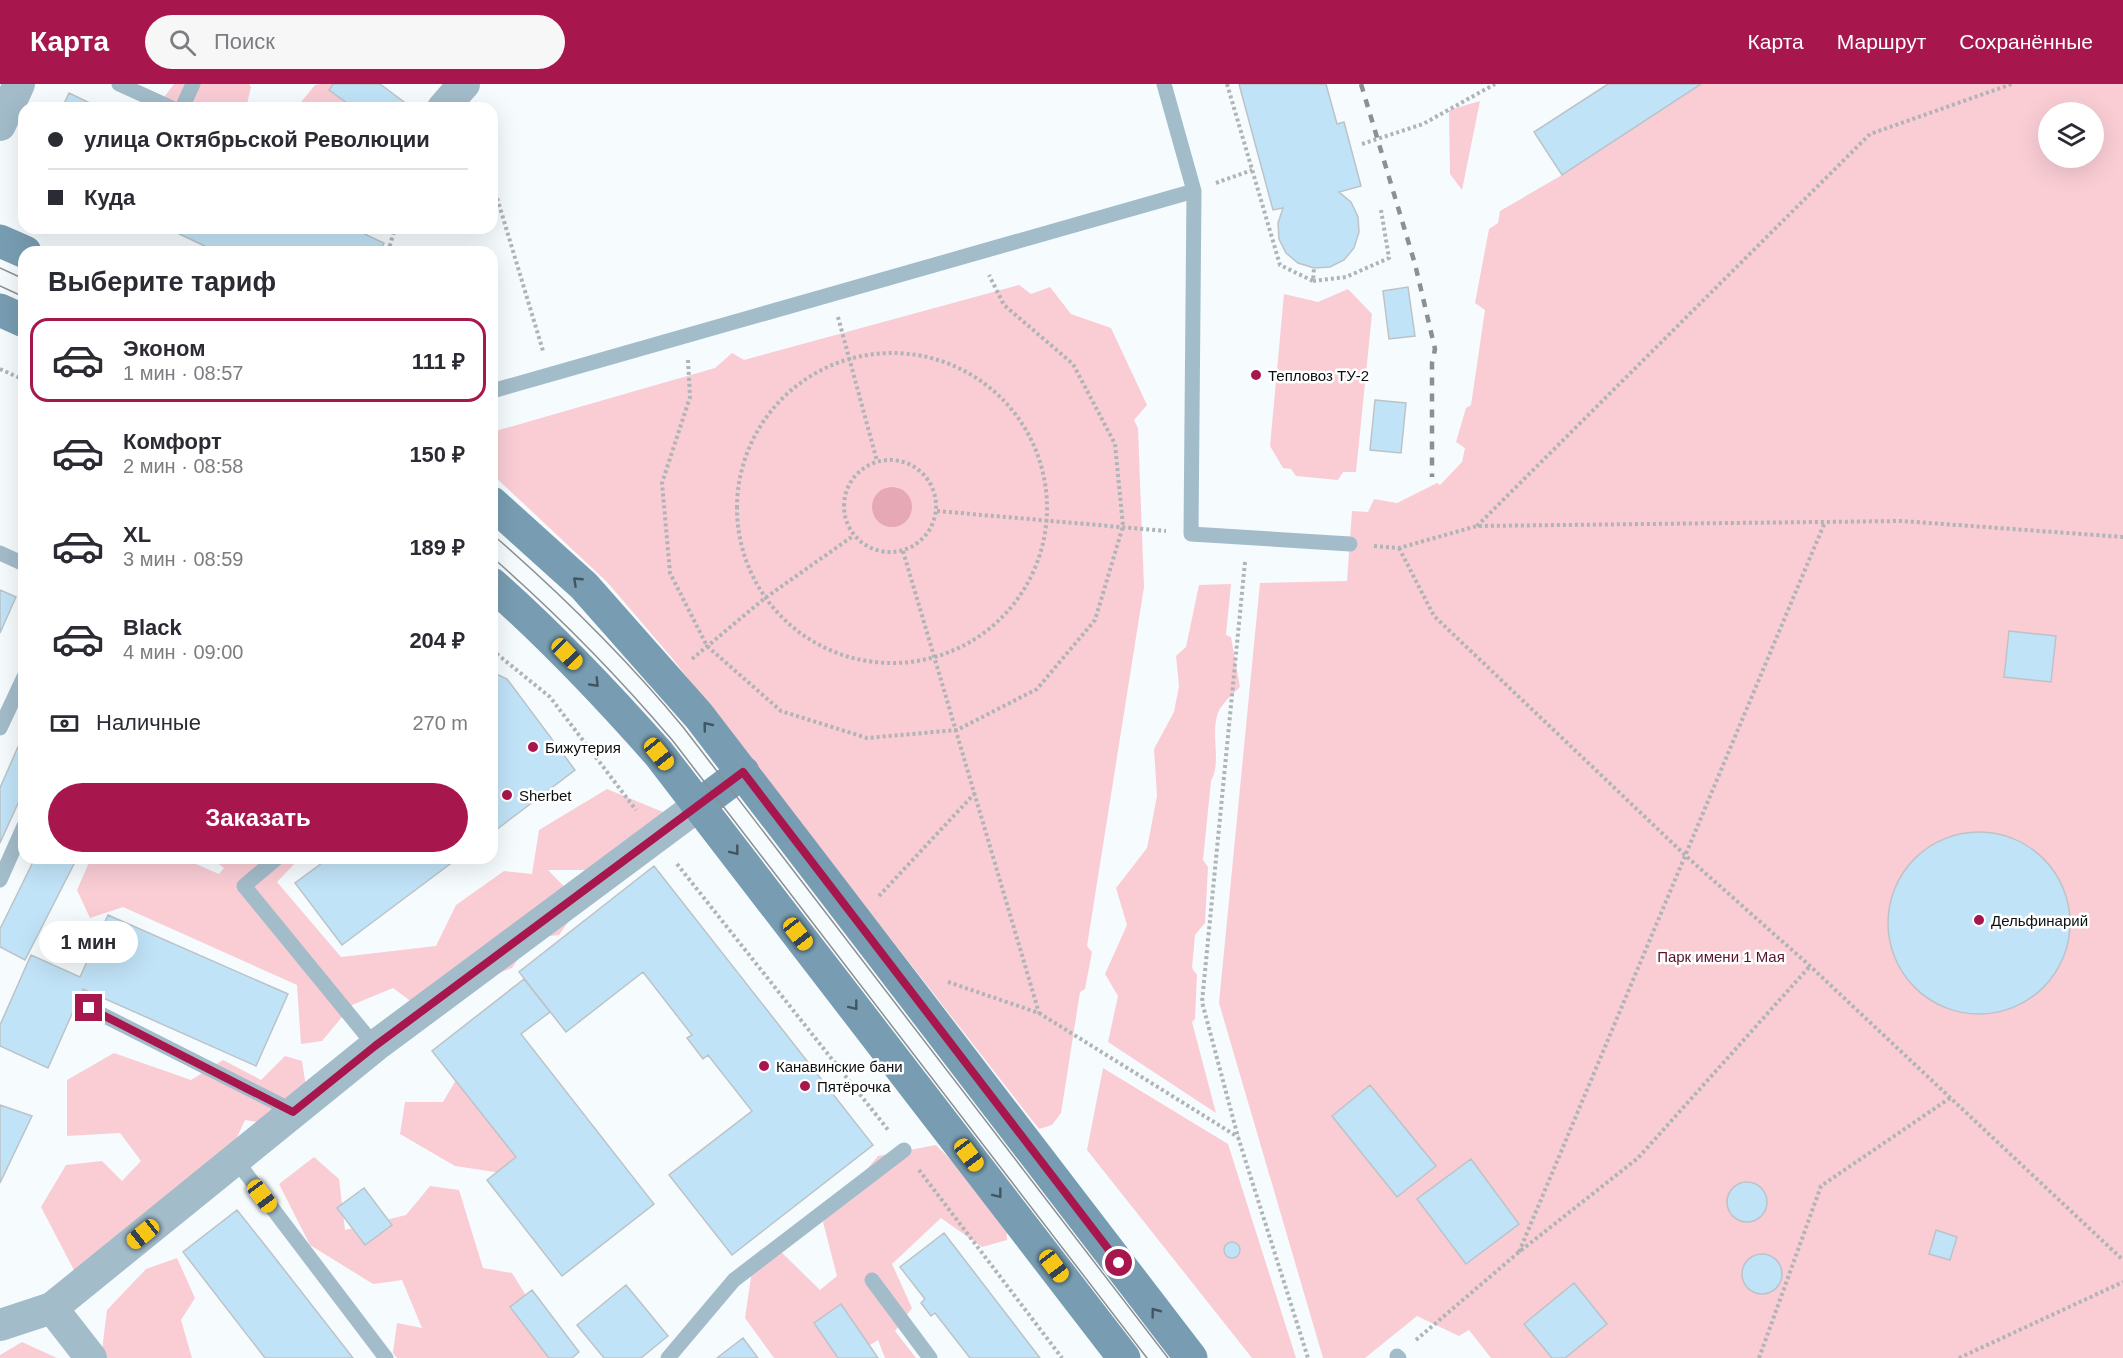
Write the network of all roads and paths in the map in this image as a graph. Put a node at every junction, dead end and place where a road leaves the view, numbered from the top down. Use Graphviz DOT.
graph roads {
  1 [pos="19,84"];
  2 [pos="119,84"];
  3 [pos="193,84"];
  4 [pos="464,84"];
  5 [pos="1164,84"];
  6 [pos="1227,84"];
  7 [pos="1496,84"];
  8 [pos="2012,84"];
  9 [pos="159,102"];
  10 [pos="185,102"];
  11 [pos="448,102"];
  12 [pos="0,125"];
  13 [pos="1362,144"];
  14 [pos="1252,170"];
  15 [pos="1194,191"];
  16 [pos="498,201"];
  17 [pos="1381,210"];
  18 [pos="0,241"];
  19 [pos="18,249"];
  20 [pos="978,253"];
  21 [pos="1314,268"];
  22 [pos="1312,281"];
  23 [pos="831,295"];
  24 [pos="0,310"];
  25 [pos="18,318"];
  26 [pos="688,336"];
  27 [pos="849,357"];
  28 [pos="0,369"];
  29 [pos="550,375"];
  30 [pos="18,377"];
  31 [pos="498,389"];
  32 [pos="877,461"];
  33 [pos="498,508"];
  34 [pos="937,511"];
  35 [pos="1047,520"];
  36 [pos="1825,522"];
  37 [pos="1123,526"];
  38 [pos="1477,526"];
  39 [pos="1191,534"];
  40 [pos="853,536"];
  41 [pos="2123,537"];
  42 [pos="1248,538"];
  43 [pos="1350,544"];
  44 [pos="1399,548"];
  45 [pos="903,551"];
  46 [pos="0,553"];
  47 [pos="18,561"];
  48 [pos="498,589"];
  49 [pos="765,598"];
  50 [pos="708,646"];
  51 [pos="498,655"];
  52 [pos="936,658"];
  53 [pos="691,660"];
  54 [pos="18,690"];
  55 [pos="0,728"];
  56 [pos="957,730"];
  57 [pos="743,772"];
  58 [pos="975,793"];
  59 [pos="699,805"];
  60 [pos="656,837"];
  61 [pos="18,840"];
  62 [pos="1686,856"];
  63 [pos="270,864"];
  64 [pos="0,880"];
  65 [pos="877,899"];
  66 [pos="1810,966"];
  67 [pos="946,981"];
  68 [pos="89,1008"];
  69 [pos="1039,1013"];
  70 [pos="375,1046"];
  71 [pos="1950,1098"];
  72 [pos="293,1112"];
  73 [pos="1238,1137"];
  74 [pos="904,1150"];
  75 [pos="235,1160"];
  76 [pos="1519,1252"];
  77 [pos="2123,1260"];
  78 [pos="872,1280"];
  79 [pos="2123,1282"];
  80 [pos="52,1308"];
  81 [pos="0,1326"];
  82 [pos="1398,1357"];
  83 [pos="91,1358"];
  84 [pos="386,1358"];
  85 [pos="668,1358"];
  86 [pos="930,1358"];
  87 [pos="1062,1358"];
  88 [pos="1124,1358"];
  89 [pos="1191,1358"];
  90 [pos="1308,1358"];
  91 [pos="1759,1358"];
  92 [pos="1959,1358"];
  1 -- 12 [label="street"];
  2 -- 9 [label="lane"];
  3 -- 10 [label="lane"];
  4 -- 11 [label="street"];
  5 -- 15 [label="lane"];
  6 -- 14 [label="path"];
  7 -- 13 [label="path"];
  8 -- 38 [label="path"];
  14 -- 15 [label="path"];
  14 -- 22 [label="path"];
  15 -- 20 [label="lane"];
  15 -- 39 [label="lane"];
  16 -- 29 [label="path"];
  17 -- 22 [label="path"];
  18 -- 19 [label="main road"];
  20 -- 23 [label="lane"];
  20 -- 37 [label="path"];
  21 -- 22 [label="path"];
  23 -- 26 [label="lane"];
  23 -- 27 [label="path"];
  24 -- 25 [label="main road"];
  26 -- 29 [label="lane"];
  26 -- 50 [label="path"];
  27 -- 32 [label="path"];
  27 -- 35 [label="path"];
  27 -- 49 [label="path"];
  28 -- 30 [label="path"];
  29 -- 31 [label="lane"];
  32 -- 34 [label="path"];
  32 -- 40 [label="path"];
  57 -- 33 [label="main road, one-way"];
  34 -- 35 [label="path"];
  34 -- 45 [label="path"];
  35 -- 37 [label="path"];
  35 -- 52 [label="path"];
  36 -- 38 [label="path"];
  36 -- 41 [label="path"];
  36 -- 62 [label="path"];
  37 -- 39 [label="path"];
  37 -- 56 [label="path"];
  38 -- 44 [label="path"];
  39 -- 42 [label="lane"];
  40 -- 45 [label="path"];
  40 -- 49 [label="path"];
  42 -- 43 [label="lane"];
  42 -- 73 [label="path"];
  43 -- 44 [label="path"];
  44 -- 62 [label="path"];
  45 -- 52 [label="path"];
  46 -- 47 [label="lane"];
  48 -- 59 [label="main road, one-way"];
  49 -- 50 [label="path"];
  49 -- 52 [label="path"];
  50 -- 53 [label="path"];
  50 -- 56 [label="path"];
  51 -- 60 [label="path"];
  52 -- 56 [label="path"];
  54 -- 55 [label="lane"];
  56 -- 58 [label="path"];
  57 -- 59 [label="main road"];
  89 -- 57 [label="main road, one-way"];
  58 -- 65 [label="path"];
  58 -- 69 [label="path"];
  59 -- 60 [label="street"];
  59 -- 88 [label="main road, one-way"];
  60 -- 70 [label="street"];
  60 -- 74 [label="path"];
  61 -- 64 [label="lane"];
  62 -- 66 [label="path"];
  62 -- 76 [label="path"];
  63 -- 70 [label="lane"];
  66 -- 71 [label="path"];
  66 -- 76 [label="path"];
  67 -- 69 [label="path"];
  68 -- 72 [label="lane"];
  69 -- 73 [label="path"];
  70 -- 72 [label="street"];
  71 -- 77 [label="path"];
  71 -- 91 [label="path"];
  72 -- 75 [label="street"];
  73 -- 90 [label="path"];
  74 -- 85 [label="lane"];
  74 -- 87 [label="path"];
  75 -- 80 [label="street"];
  75 -- 84 [label="lane"];
  76 -- 82 [label="path"];
  78 -- 86 [label="lane"];
  79 -- 92 [label="path"];
  80 -- 81 [label="street"];
  80 -- 83 [label="street"];
}
